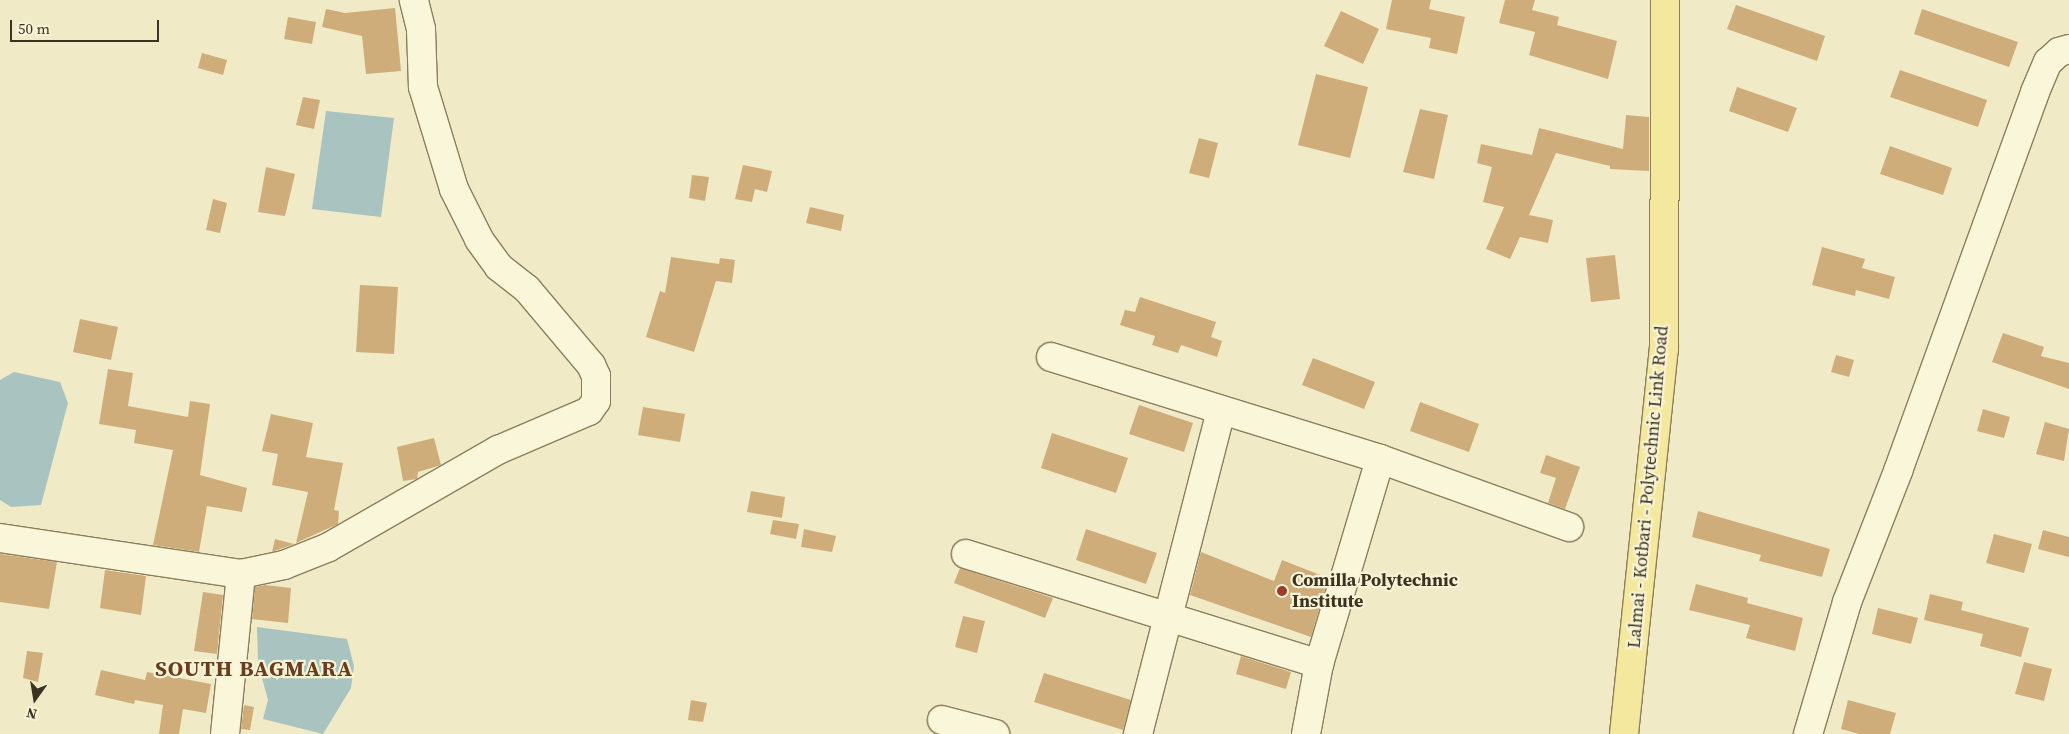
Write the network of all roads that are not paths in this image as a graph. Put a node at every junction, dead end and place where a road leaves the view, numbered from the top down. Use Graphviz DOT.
graph roads {
  1 [pos="414,0"];
  2 [pos="1665,0"];
  3 [pos="2069,49"];
  4 [pos="1051,357"];
  5 [pos="1221,410"];
  6 [pos="1380,459"];
  7 [pos="1569,527"];
  8 [pos="0,538"];
  9 [pos="966,554"];
  10 [pos="241,574"];
  11 [pos="1319,664"];
  12 [pos="942,720"];
  13 [pos="225,734"];
  14 [pos="995,734"];
  15 [pos="1138,734"];
  16 [pos="1306,734"];
  17 [pos="1624,734"];
  18 [pos="1808,734"];
  1 -- 10 [label="street"];
  2 -- 17 [label="main road, Lalmai - Kotbari - Polytechnic Link Road"];
  3 -- 18 [label="street"];
  4 -- 5 [label="street"];
  5 -- 6 [label="street"];
  5 -- 15 [label="street"];
  6 -- 7 [label="street"];
  6 -- 11 [label="street"];
  8 -- 10 [label="street"];
  9 -- 11 [label="street"];
  10 -- 13 [label="street"];
  11 -- 16 [label="street"];
  12 -- 14 [label="street"];
}
